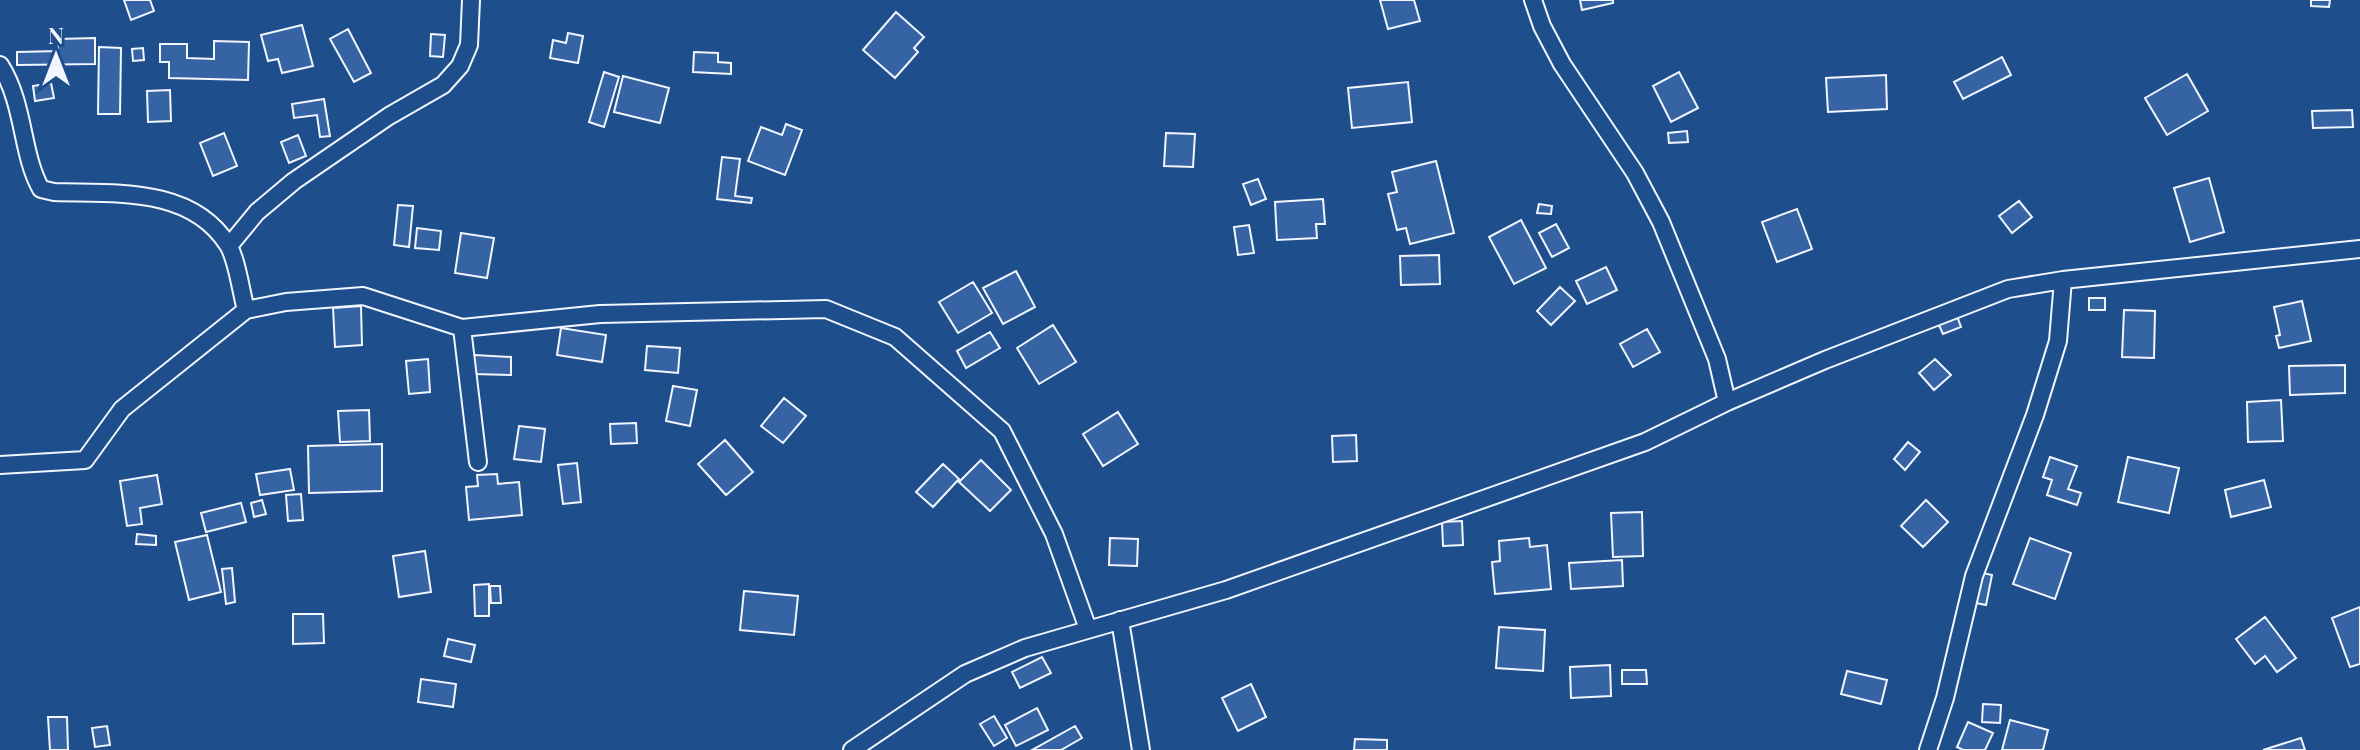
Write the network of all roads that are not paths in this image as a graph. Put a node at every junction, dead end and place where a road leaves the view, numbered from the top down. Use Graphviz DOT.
graph roads {
  1 [pos="471,0"];
  2 [pos="1533,0"];
  3 [pos="0,65"];
  4 [pos="229,246"];
  5 [pos="2360,249"];
  6 [pos="2063,280"];
  7 [pos="246,310"];
  8 [pos="462,328"];
  9 [pos="1727,402"];
  10 [pos="478,462"];
  11 [pos="0,465"];
  12 [pos="1120,620"];
  13 [pos="1088,629"];
  14 [pos="852,750"];
  15 [pos="1141,750"];
  16 [pos="1928,750"];
  1 -- 4 [label="street"];
  2 -- 9 [label="street"];
  3 -- 4 [label="street"];
  4 -- 7 [label="street"];
  5 -- 6 [label="street"];
  6 -- 9 [label="street"];
  6 -- 16 [label="street"];
  7 -- 8 [label="street"];
  7 -- 11 [label="street"];
  8 -- 10 [label="street"];
  8 -- 13 [label="street"];
  9 -- 12 [label="street"];
  12 -- 13 [label="street"];
  12 -- 15 [label="street"];
  13 -- 14 [label="street"];
}
